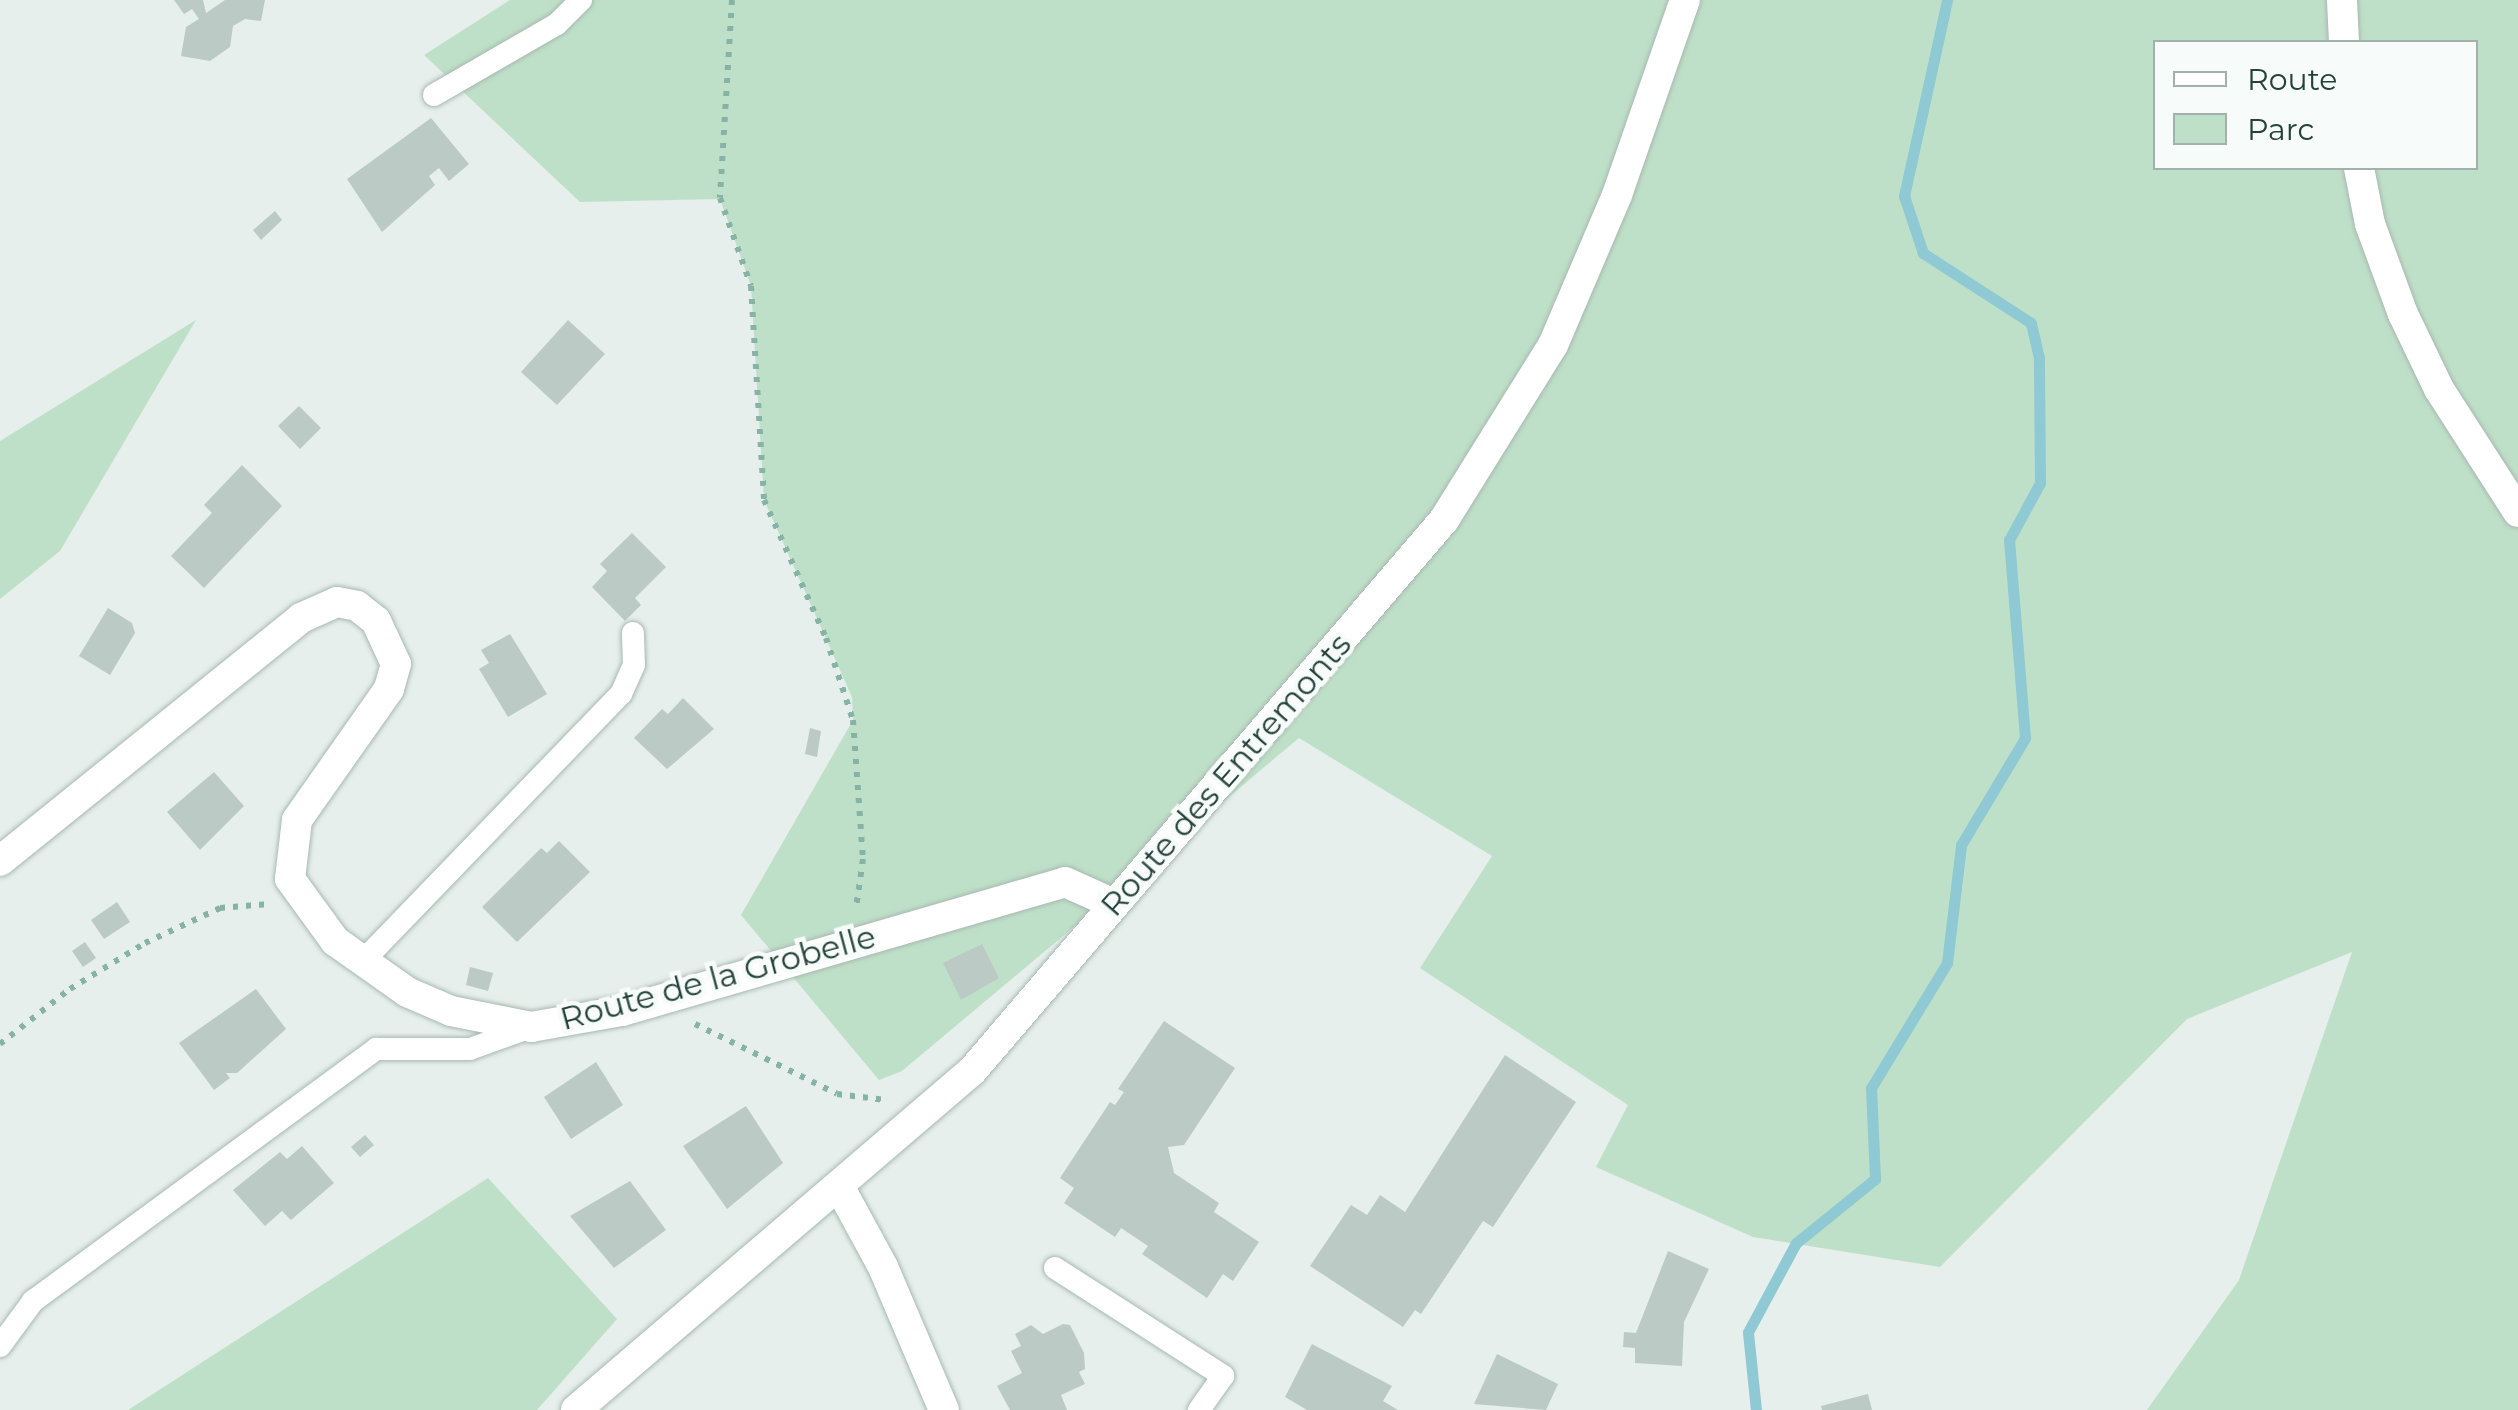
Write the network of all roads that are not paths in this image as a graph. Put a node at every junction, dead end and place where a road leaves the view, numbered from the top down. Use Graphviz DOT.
graph roads {
  1 [pos="581,0"];
  2 [pos="1685,0"];
  3 [pos="2342,0"];
  4 [pos="2344,40"];
  5 [pos="434,95"];
  6 [pos="2359,170"];
  7 [pos="2518,512"];
  8 [pos="633,633"];
  9 [pos="0,861"];
  10 [pos="1114,904"];
  11 [pos="362,962"];
  12 [pos="531,1027"];
  13 [pos="840,1188"];
  14 [pos="1055,1268"];
  15 [pos="0,1346"];
  16 [pos="576,1410"];
  17 [pos="944,1410"];
  18 [pos="1200,1410"];
  1 -- 5 [label="lane"];
  2 -- 10 [label="main road, Route des Entremonts"];
  3 -- 4 [label="main road"];
  6 -- 7 [label="main road"];
  8 -- 11 [label="lane"];
  9 -- 11 [label="main road, Route de la Grobelle"];
  10 -- 12 [label="main road, Route de la Grobelle"];
  10 -- 13 [label="main road, Route des Entremonts"];
  11 -- 12 [label="main road, Route de la Grobelle"];
  12 -- 15 [label="lane"];
  13 -- 16 [label="main road, Route des Entremonts"];
  13 -- 17 [label="main road"];
  14 -- 18 [label="lane"];
}
